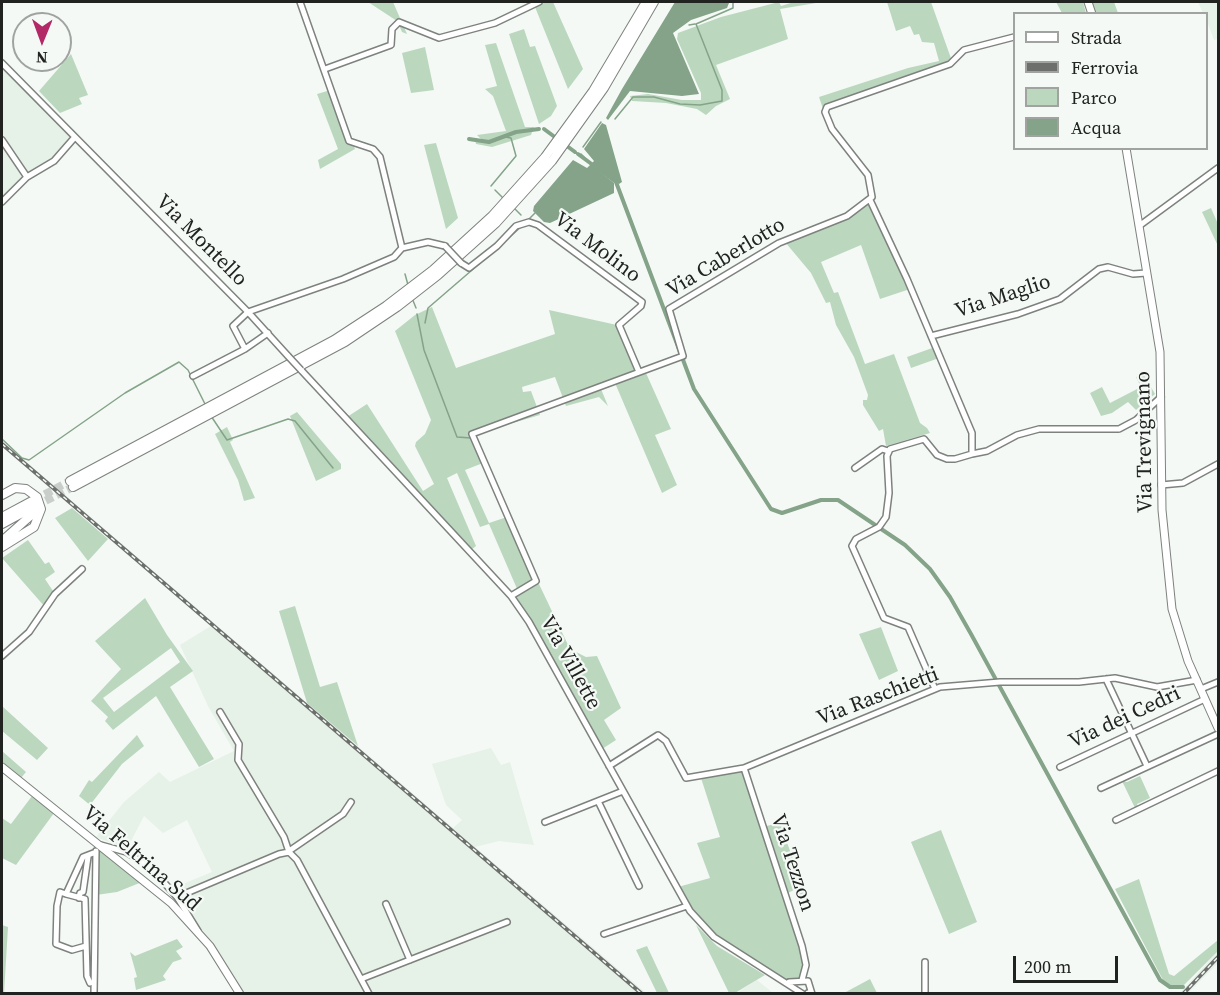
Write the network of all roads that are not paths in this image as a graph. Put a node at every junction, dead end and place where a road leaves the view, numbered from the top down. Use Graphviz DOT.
graph roads {
  1 [pos="300,2"];
  2 [pos="539,2"];
  3 [pos="646,2"];
  4 [pos="654,2"];
  5 [pos="1013,37"];
  6 [pos="2,63"];
  7 [pos="325,69"];
  8 [pos="75,137"];
  9 [pos="2,140"];
  10 [pos="1126,150"];
  11 [pos="1218,168"];
  12 [pos="27,177"];
  13 [pos="870,200"];
  14 [pos="2,202"];
  15 [pos="1139,226"];
  16 [pos="401,250"];
  17 [pos="1146,273"];
  18 [pos="248,312"];
  19 [pos="268,333"];
  20 [pos="931,336"];
  21 [pos="245,349"];
  22 [pos="301,370"];
  23 [pos="639,372"];
  24 [pos="193,376"];
  25 [pos="1161,397"];
  26 [pos="888,451"];
  27 [pos="972,454"];
  28 [pos="1218,464"];
  29 [pos="855,468"];
  30 [pos="1161,486"];
  31 [pos="2,495"];
  32 [pos="35,506"];
  33 [pos="2,517"];
  34 [pos="2,524"];
  35 [pos="2,541"];
  36 [pos="2,547"];
  37 [pos="82,569"];
  38 [pos="511,596"];
  39 [pos="2,656"];
  40 [pos="1106,679"];
  41 [pos="1197,680"];
  42 [pos="1218,682"];
  43 [pos="1201,688"];
  44 [pos="935,689"];
  45 [pos="1205,699"];
  46 [pos="220,712"];
  47 [pos="1218,728"];
  48 [pos="1131,733"];
  49 [pos="1218,734"];
  50 [pos="609,766"];
  51 [pos="1147,766"];
  52 [pos="2,767"];
  53 [pos="1060,767"];
  54 [pos="744,768"];
  55 [pos="1218,771"];
  56 [pos="1101,788"];
  57 [pos="623,791"];
  58 [pos="598,801"];
  59 [pos="351,802"];
  60 [pos="1116,820"];
  61 [pos="545,822"];
  62 [pos="100,844"];
  63 [pos="96,852"];
  64 [pos="289,852"];
  65 [pos="88,857"];
  66 [pos="639,886"];
  67 [pos="80,893"];
  68 [pos="66,894"];
  69 [pos="177,897"];
  70 [pos="386,904"];
  71 [pos="687,906"];
  72 [pos="507,922"];
  73 [pos="199,933"];
  74 [pos="604,934"];
  75 [pos="86,946"];
  76 [pos="410,960"];
  77 [pos="925,962"];
  78 [pos="806,969"];
  79 [pos="361,979"];
  80 [pos="801,981"];
  81 [pos="787,982"];
  82 [pos="90,983"];
  83 [pos="806,991"];
  84 [pos="94,993"];
  85 [pos="240,993"];
  86 [pos="369,993"];
  87 [pos="925,993"];
  1 -- 7 [label="street"];
  2 -- 7 [label="street"];
  3 -- 4 [label="highway"];
  5 -- 13 [label="street"];
  6 -- 8 [label="street, Via Montello"];
  7 -- 16 [label="street"];
  8 -- 12 [label="street"];
  8 -- 18 [label="street, Via Montello"];
  9 -- 12 [label="street"];
  10 -- 15 [label="main road, Via Trevignano"];
  11 -- 15 [label="street"];
  12 -- 14 [label="street"];
  13 -- 20 [label="street, Via Maglio"];
  13 -- 23 [label="street, Via Caberlotto"];
  15 -- 17 [label="main road, Via Trevignano"];
  16 -- 18 [label="street, Via Molino"];
  16 -- 23 [label="street, Via Molino, bridge"];
  17 -- 20 [label="street, Via Maglio"];
  17 -- 25 [label="main road, Via Trevignano"];
  18 -- 19 [label="street, Via Montello"];
  18 -- 21 [label="street"];
  19 -- 21 [label="street"];
  19 -- 22 [label="street, Via Montello, bridge"];
  20 -- 27 [label="street, Via Maglio"];
  21 -- 24 [label="street"];
  22 -- 38 [label="street, Via Villette"];
  23 -- 38 [label="street, Via Caberlotto"];
  25 -- 27 [label="street"];
  25 -- 30 [label="main road, Via Trevignano"];
  26 -- 27 [label="street"];
  26 -- 29 [label="street"];
  26 -- 44 [label="street"];
  28 -- 30 [label="street"];
  30 -- 41 [label="main road, Via Trevignano"];
  31 -- 36 [label="highway"];
  32 -- 33 [label="highway"];
  32 -- 34 [label="highway"];
  32 -- 35 [label="highway"];
  37 -- 39 [label="street"];
  38 -- 50 [label="street, Via Villette"];
  40 -- 41 [label="street, Via Raschietti"];
  40 -- 44 [label="street, Via Raschietti"];
  40 -- 48 [label="street"];
  41 -- 43 [label="main road, Via Trevignano"];
  42 -- 43 [label="street"];
  43 -- 45 [label="main road, Via Trevignano"];
  44 -- 54 [label="street, Via Raschietti"];
  45 -- 47 [label="main road, Via Trevignano"];
  45 -- 48 [label="street, Via dei Cedri"];
  46 -- 64 [label="street"];
  48 -- 51 [label="street"];
  48 -- 53 [label="street, Via dei Cedri"];
  49 -- 51 [label="street"];
  50 -- 54 [label="street, Via Raschietti"];
  50 -- 57 [label="street, Via Villette"];
  51 -- 56 [label="street"];
  52 -- 62 [label="main road, Via Feltrina Sud"];
  54 -- 78 [label="street, Via Tezzon"];
  55 -- 60 [label="street"];
  57 -- 58 [label="street"];
  57 -- 71 [label="street, Via Villette"];
  58 -- 61 [label="street"];
  58 -- 66 [label="street"];
  59 -- 64 [label="street"];
  62 -- 63 [label="street"];
  62 -- 69 [label="street"];
  62 -- 73 [label="main road, Via Feltrina Sud"];
  63 -- 65 [label="street"];
  63 -- 84 [label="street"];
  64 -- 69 [label="street"];
  64 -- 79 [label="street"];
  65 -- 67 [label="street"];
  65 -- 68 [label="street"];
  67 -- 68 [label="street"];
  67 -- 75 [label="street"];
  68 -- 75 [label="street"];
  69 -- 73 [label="street"];
  70 -- 76 [label="street"];
  71 -- 74 [label="street"];
  71 -- 81 [label="street, Via Villette"];
  72 -- 76 [label="street"];
  73 -- 85 [label="main road, Via Feltrina Sud"];
  75 -- 82 [label="street"];
  76 -- 79 [label="street"];
  77 -- 87 [label="street"];
  78 -- 80 [label="street"];
  78 -- 83 [label="street, Via Tezzon"];
  79 -- 86 [label="street"];
  80 -- 81 [label="street"];
  80 -- 83 [label="street"];
  80 -- 83 [label="street"];
  81 -- 83 [label="street, Via Villette"];
}
